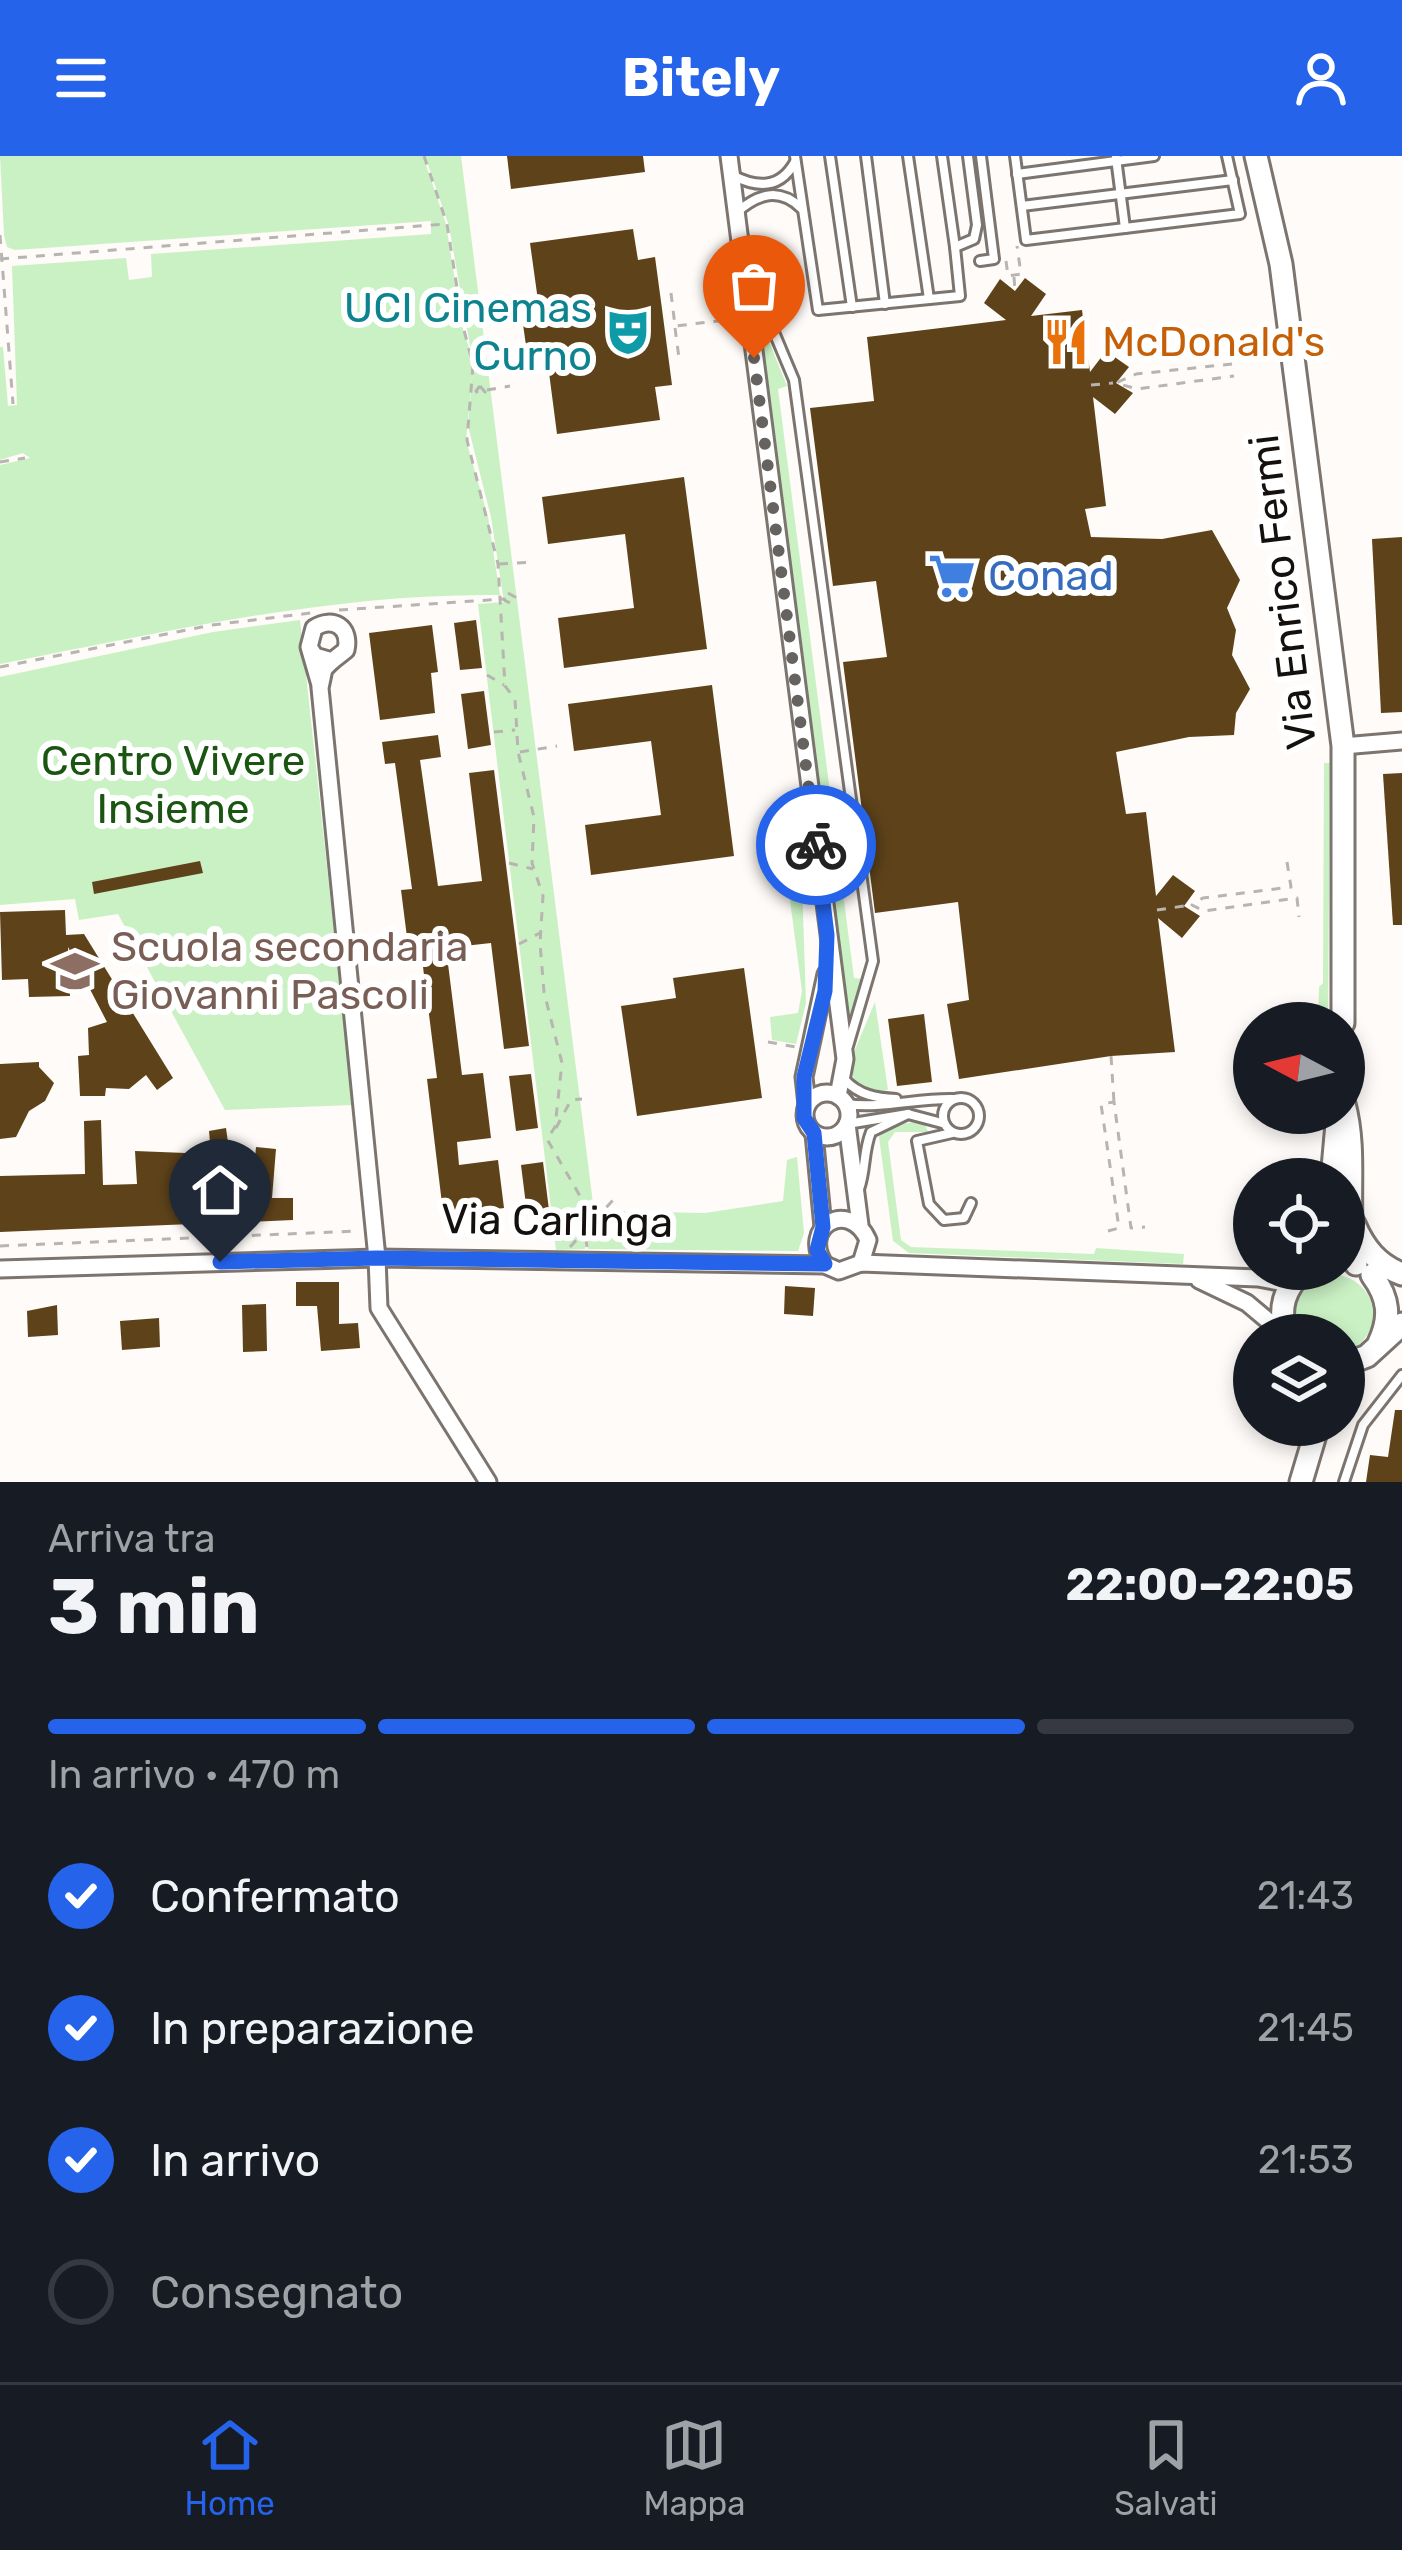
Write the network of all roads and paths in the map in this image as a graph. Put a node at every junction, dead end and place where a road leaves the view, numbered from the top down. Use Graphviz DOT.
graph roads {
  1 [pos="424,156"];
  2 [pos="729,156"];
  3 [pos="830,156"];
  4 [pos="866,156"];
  5 [pos="908,156"];
  6 [pos="942,156"];
  7 [pos="968,156"];
  8 [pos="981,156"];
  9 [pos="1016,156"];
  10 [pos="1154,156"];
  11 [pos="1227,156"];
  12 [pos="1256,156"];
  13 [pos="795,158"];
  14 [pos="1116,158"];
  15 [pos="1017,173"];
  16 [pos="730,174"];
  17 [pos="1233,180"];
  18 [pos="1120,194"];
  19 [pos="1022,206"];
  20 [pos="803,210"];
  21 [pos="736,213"];
  22 [pos="447,224"];
  23 [pos="1125,228"];
  24 [pos="0,236"];
  25 [pos="1021,242"];
  26 [pos="955,247"];
  27 [pos="1004,247"];
  28 [pos="740,254"];
  29 [pos="1,259"];
  30 [pos="980,261"];
  31 [pos="1014,275"];
  32 [pos="1015,291"];
  33 [pos="671,293"];
  34 [pos="929,299"];
  35 [pos="885,304"];
  36 [pos="852,307"];
  37 [pos="748,316"];
  38 [pos="675,326"];
  39 [pos="679,358"];
  40 [pos="1232,364"];
  41 [pos="1234,376"];
  42 [pos="1116,383"];
  43 [pos="1090,385"];
  44 [pos="510,386"];
  45 [pos="473,391"];
  46 [pos="13,404"];
  47 [pos="25,458"];
  48 [pos="0,462"];
  49 [pos="533,562"];
  50 [pos="498,564"];
  51 [pos="502,599"];
  52 [pos="330,611"];
  53 [pos="309,613"];
  54 [pos="309,647"];
  55 [pos="332,661"];
  56 [pos="0,667"];
  57 [pos="487,675"];
  58 [pos="505,686"];
  59 [pos="320,688"];
  60 [pos="517,729"];
  61 [pos="494,732"];
  62 [pos="1402,741"];
  63 [pos="557,746"];
  64 [pos="1343,746"];
  65 [pos="518,752"];
  66 [pos="1287,862"];
  67 [pos="509,863"];
  68 [pos="534,870"];
  69 [pos="1192,905"];
  70 [pos="1157,910"];
  71 [pos="1299,917"];
  72 [pos="542,932"];
  73 [pos="827,935"];
  74 [pos="519,944"];
  75 [pos="1343,1002"];
  76 [pos="1111,1056"];
  77 [pos="844,1059"];
  78 [pos="842,1077"];
  79 [pos="582,1099"];
  80 [pos="922,1099"];
  81 [pos="954,1099"];
  82 [pos="842,1100"];
  83 [pos="1114,1102"];
  84 [pos="807,1105"];
  85 [pos="908,1114"];
  86 [pos="848,1124"];
  87 [pos="944,1124"];
  88 [pos="557,1128"];
  89 [pos="814,1133"];
  90 [pos="952,1133"];
  91 [pos="859,1191"];
  92 [pos="614,1199"];
  93 [pos="971,1203"];
  94 [pos="860,1225"];
  95 [pos="823,1227"];
  96 [pos="1145,1227"];
  97 [pos="586,1230"];
  98 [pos="374,1231"];
  99 [pos="1108,1231"];
  100 [pos="1365,1242"];
  101 [pos="0,1246"];
  102 [pos="565,1252"];
  103 [pos="377,1258"];
  104 [pos="588,1261"];
  105 [pos="861,1263"];
  106 [pos="825,1264"];
  107 [pos="0,1268"];
  108 [pos="1365,1269"];
  109 [pos="1365,1276"];
  110 [pos="1402,1277"];
  111 [pos="1233,1278"];
  112 [pos="1197,1279"];
  113 [pos="1260,1314"];
  114 [pos="1402,1324"];
  115 [pos="1379,1343"];
  116 [pos="1365,1354"];
  117 [pos="1402,1375"];
  118 [pos="1300,1446"];
  119 [pos="1311,1446"];
  120 [pos="1301,1477"];
  121 [pos="488,1482"];
  122 [pos="1344,1482"];
  1 -- 22 [label="path"];
  2 -- 16 [label="street"];
  3 -- 36 [label="lane"];
  4 -- 35 [label="lane"];
  5 -- 34 [label="lane"];
  6 -- 26 [label="lane"];
  7 -- 26 [label="lane"];
  8 -- 30 [label="lane"];
  9 -- 15 [label="lane"];
  10 -- 14 [label="lane"];
  11 -- 17 [label="lane"];
  12 -- 64 [label="street, Via Enrico Fermi"];
  13 -- 16 [label="lane"];
  13 -- 20 [label="lane"];
  14 -- 15 [label="lane"];
  14 -- 18 [label="lane"];
  15 -- 19 [label="lane"];
  16 -- 21 [label="street"];
  17 -- 18 [label="lane"];
  17 -- 23 [label="lane"];
  18 -- 19 [label="lane"];
  18 -- 23 [label="lane"];
  19 -- 25 [label="lane"];
  20 -- 21 [label="lane"];
  20 -- 36 [label="lane"];
  21 -- 28 [label="street"];
  22 -- 29 [label="path"];
  22 -- 45 [label="path"];
  23 -- 25 [label="lane"];
  24 -- 29 [label="path"];
  25 -- 31 [label="path"];
  26 -- 34 [label="lane"];
  27 -- 31 [label="path"];
  28 -- 37 [label="street"];
  28 -- 77 [label="lane"];
  29 -- 46 [label="path"];
  31 -- 32 [label="path"];
  33 -- 38 [label="path"];
  34 -- 35 [label="lane"];
  35 -- 36 [label="lane"];
  37 -- 38 [label="path"];
  37 -- 73 [label="street"];
  38 -- 39 [label="path"];
  40 -- 42 [label="path"];
  41 -- 42 [label="path"];
  42 -- 43 [label="path"];
  44 -- 45 [label="path"];
  45 -- 50 [label="path"];
  47 -- 48 [label="path"];
  49 -- 50 [label="path"];
  50 -- 51 [label="path"];
  51 -- 52 [label="path"];
  51 -- 58 [label="path"];
  53 -- 56 [label="path"];
  54 -- 55 [label="street"];
  54 -- 55 [label="street"];
  54 -- 59 [label="street"];
  55 -- 59 [label="street"];
  57 -- 58 [label="path"];
  58 -- 60 [label="path"];
  59 -- 98 [label="street"];
  60 -- 61 [label="path"];
  60 -- 65 [label="path"];
  62 -- 64 [label="street"];
  63 -- 65 [label="path"];
  64 -- 75 [label="street, Via Enrico Fermi"];
  65 -- 68 [label="path"];
  66 -- 69 [label="path"];
  67 -- 68 [label="path"];
  68 -- 72 [label="path"];
  69 -- 70 [label="path"];
  69 -- 71 [label="path"];
  72 -- 74 [label="path"];
  72 -- 88 [label="path"];
  73 -- 77 [label="street"];
  73 -- 84 [label="street"];
  76 -- 83 [label="path"];
  77 -- 78 [label="street"];
  78 -- 80 [label="lane"];
  78 -- 82 [label="street"];
  79 -- 88 [label="path"];
  80 -- 81 [label="lane"];
  80 -- 82 [label="lane"];
  81 -- 87 [label="lane"];
  81 -- 90 [label="lane"];
  82 -- 84 [label="street"];
  82 -- 86 [label="street"];
  83 -- 96 [label="path"];
  83 -- 99 [label="path"];
  84 -- 89 [label="street"];
  85 -- 86 [label="lane"];
  85 -- 87 [label="lane"];
  85 -- 91 [label="lane"];
  86 -- 89 [label="street"];
  86 -- 91 [label="street"];
  87 -- 90 [label="lane"];
  88 -- 97 [label="path"];
  89 -- 95 [label="street"];
  90 -- 93 [label="lane"];
  91 -- 94 [label="street"];
  92 -- 97 [label="path"];
  94 -- 95 [label="street"];
  94 -- 105 [label="street"];
  95 -- 106 [label="street"];
  97 -- 102 [label="path"];
  97 -- 104 [label="path"];
  98 -- 101 [label="path"];
  98 -- 103 [label="street"];
  100 -- 110 [label="street"];
  103 -- 104 [label="street, Via Carlinga"];
  103 -- 107 [label="street, Via Carlinga"];
  103 -- 121 [label="street"];
  104 -- 106 [label="street, Via Carlinga"];
  105 -- 106 [label="street, Via Carlinga"];
  105 -- 112 [label="street, Via Carlinga"];
  108 -- 110 [label="street"];
  109 -- 115 [label="street"];
  111 -- 112 [label="street, Via Carlinga"];
  112 -- 113 [label="street, Via Carlinga"];
  114 -- 115 [label="street"];
  115 -- 116 [label="street"];
  117 -- 122 [label="lane"];
  118 -- 120 [label="street"];
  119 -- 120 [label="street"];
}
